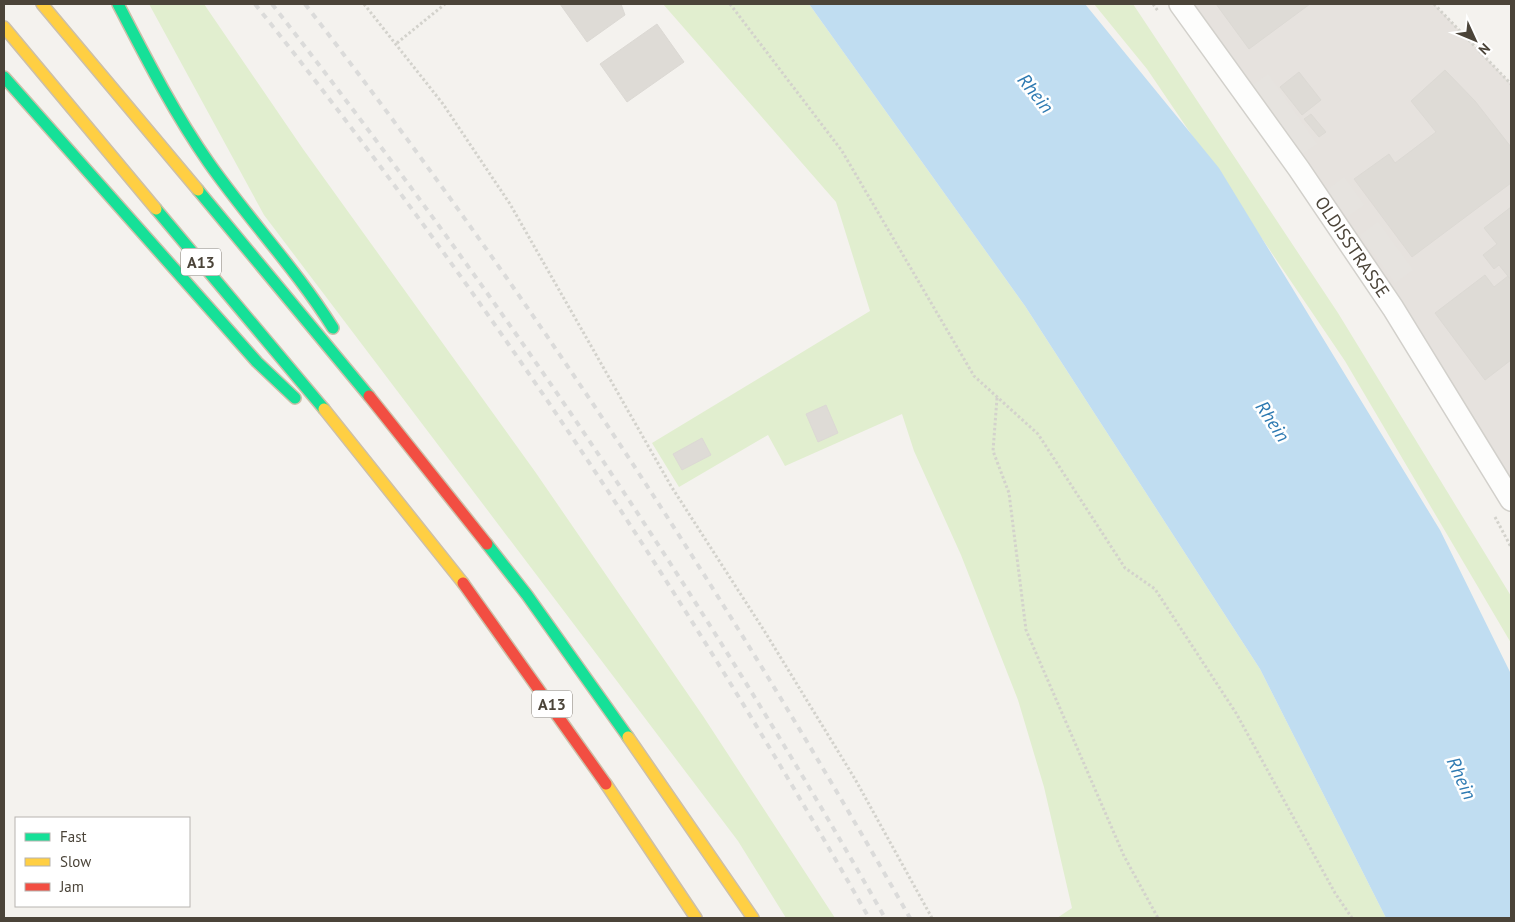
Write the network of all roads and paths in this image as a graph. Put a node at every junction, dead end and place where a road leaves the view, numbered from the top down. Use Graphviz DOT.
graph roads {
  1 [pos="42,4"];
  2 [pos="118,4"];
  3 [pos="364,4"];
  4 [pos="445,4"];
  5 [pos="730,4"];
  6 [pos="1180,4"];
  7 [pos="1434,4"];
  8 [pos="4,27"];
  9 [pos="397,42"];
  10 [pos="4,77"];
  11 [pos="1511,84"];
  12 [pos="997,397"];
  13 [pos="306,410"];
  14 [pos="384,413"];
  15 [pos="320,423"];
  16 [pos="397,498"];
  17 [pos="1511,500"];
  18 [pos="696,918"];
  19 [pos="753,918"];
  20 [pos="932,918"];
  21 [pos="1158,918"];
  22 [pos="1352,918"];
  1 -- 14 [label="highway, A13"];
  2 -- 14 [label="highway, A13"];
  3 -- 9 [label="path"];
  4 -- 9 [label="path"];
  5 -- 12 [label="path"];
  6 -- 17 [label="street, OLDISSTRASSE"];
  7 -- 11 [label="path"];
  8 -- 16 [label="highway, A13"];
  9 -- 20 [label="path"];
  10 -- 13 [label="highway, A13"];
  12 -- 21 [label="path"];
  12 -- 22 [label="path"];
  14 -- 19 [label="highway, A13"];
  15 -- 16 [label="highway, A13"];
  16 -- 18 [label="highway, A13"];
}
